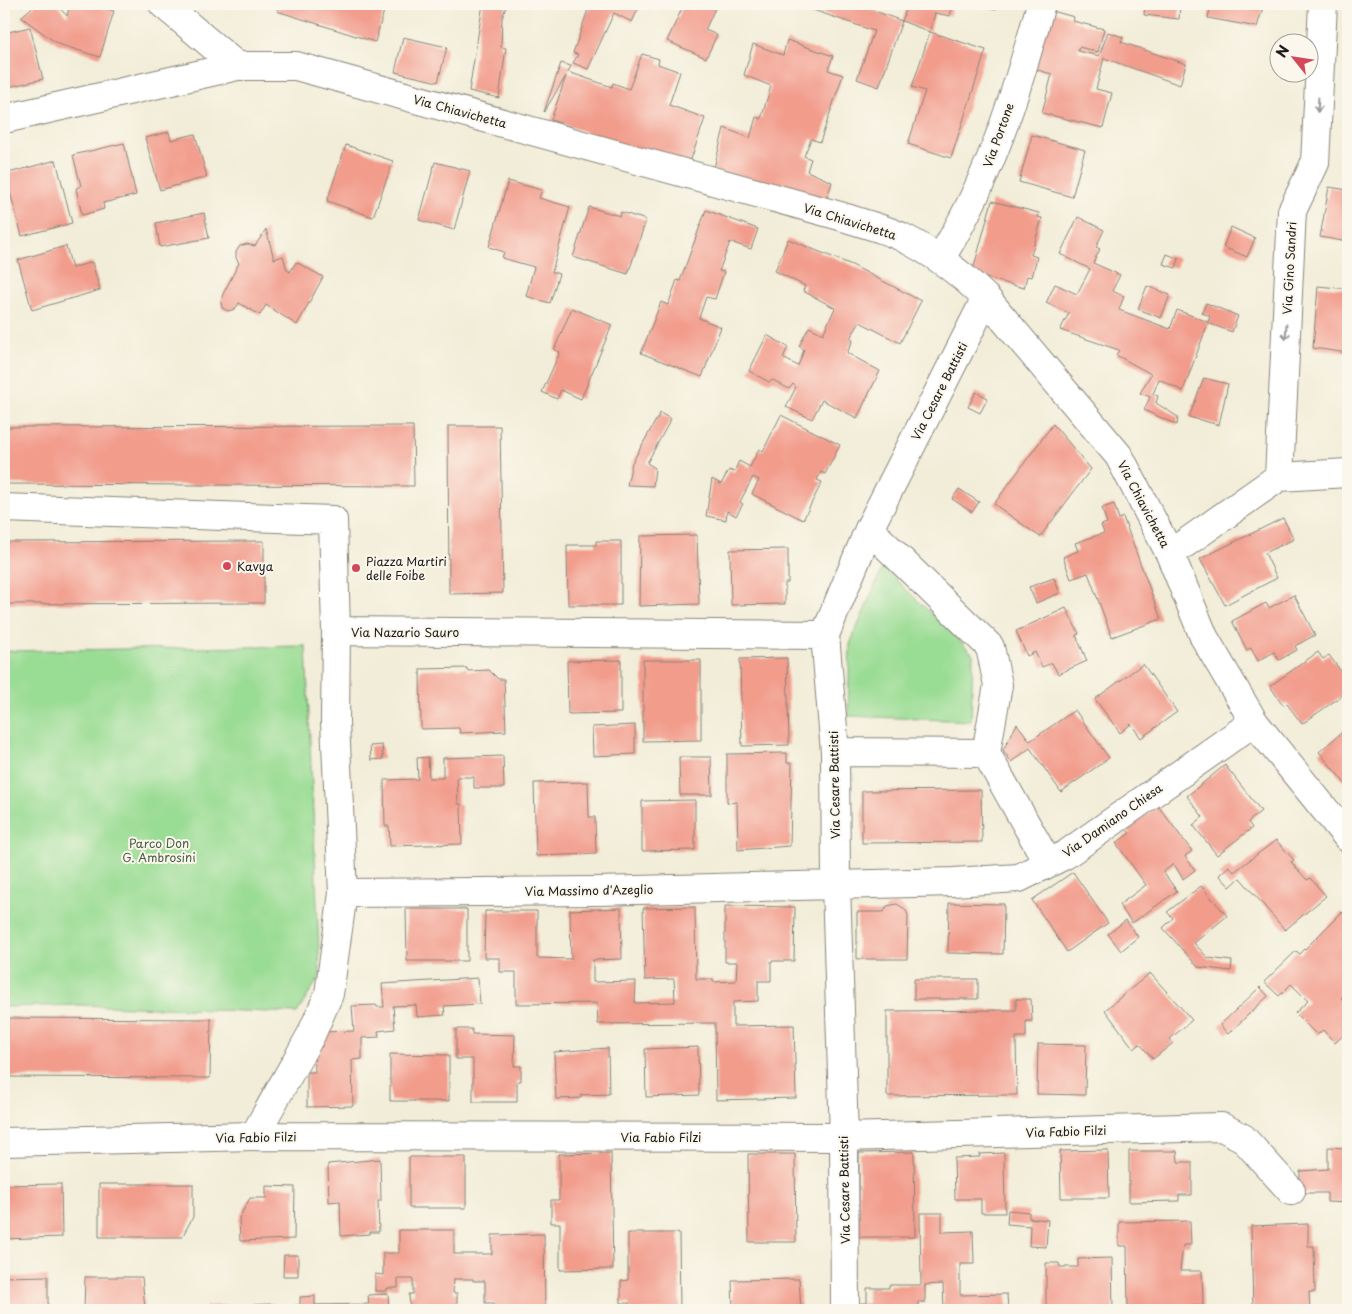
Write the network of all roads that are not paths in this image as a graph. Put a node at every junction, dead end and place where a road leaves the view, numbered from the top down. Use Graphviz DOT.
graph roads {
  1 [pos="163,4"];
  2 [pos="1041,4"];
  3 [pos="1323,4"];
  4 [pos="237,66"];
  5 [pos="4,119"];
  6 [pos="940,259"];
  7 [pos="986,298"];
  8 [pos="1348,472"];
  9 [pos="1279,477"];
  10 [pos="4,508"];
  11 [pos="869,529"];
  12 [pos="1170,554"];
  13 [pos="336,631"];
  14 [pos="825,635"];
  15 [pos="1254,722"];
  16 [pos="835,752"];
  17 [pos="986,753"];
  18 [pos="1348,838"];
  19 [pos="1048,863"];
  20 [pos="836,884"];
  21 [pos="342,893"];
  22 [pos="254,1136"];
  23 [pos="844,1137"];
  24 [pos="4,1142"];
  25 [pos="1291,1191"];
  26 [pos="845,1310"];
  1 -- 4 [label="street"];
  2 -- 6 [label="street, Via Portone"];
  3 -- 9 [label="street, Via Gino Sandri, one-way"];
  4 -- 5 [label="street, Via Chiavichetta"];
  4 -- 6 [label="street, Via Chiavichetta"];
  6 -- 7 [label="street, Via Chiavichetta"];
  7 -- 11 [label="street, Via Cesare Battisti"];
  7 -- 12 [label="street, Via Chiavichetta"];
  8 -- 9 [label="street"];
  9 -- 12 [label="street"];
  10 -- 13 [label="street, Via Nazario Sauro"];
  11 -- 14 [label="street, Via Cesare Battisti"];
  11 -- 17 [label="street"];
  12 -- 15 [label="street, Via Chiavichetta"];
  13 -- 14 [label="street, Via Nazario Sauro"];
  13 -- 21 [label="street"];
  14 -- 16 [label="street, Via Cesare Battisti"];
  15 -- 18 [label="street, Via Chiavichetta"];
  15 -- 19 [label="street, Via Damiano Chiesa"];
  16 -- 17 [label="street"];
  16 -- 20 [label="street, Via Cesare Battisti"];
  17 -- 19 [label="street"];
  19 -- 20 [label="street, Via Damiano Chiesa"];
  20 -- 21 [label="street, Via Massimo d'Azeglio"];
  20 -- 23 [label="street, Via Cesare Battisti"];
  21 -- 22 [label="street"];
  22 -- 23 [label="street, Via Fabio Filzi"];
  22 -- 24 [label="street, Via Fabio Filzi"];
  23 -- 25 [label="street, Via Fabio Filzi"];
  23 -- 26 [label="street, Via Cesare Battisti"];
}
